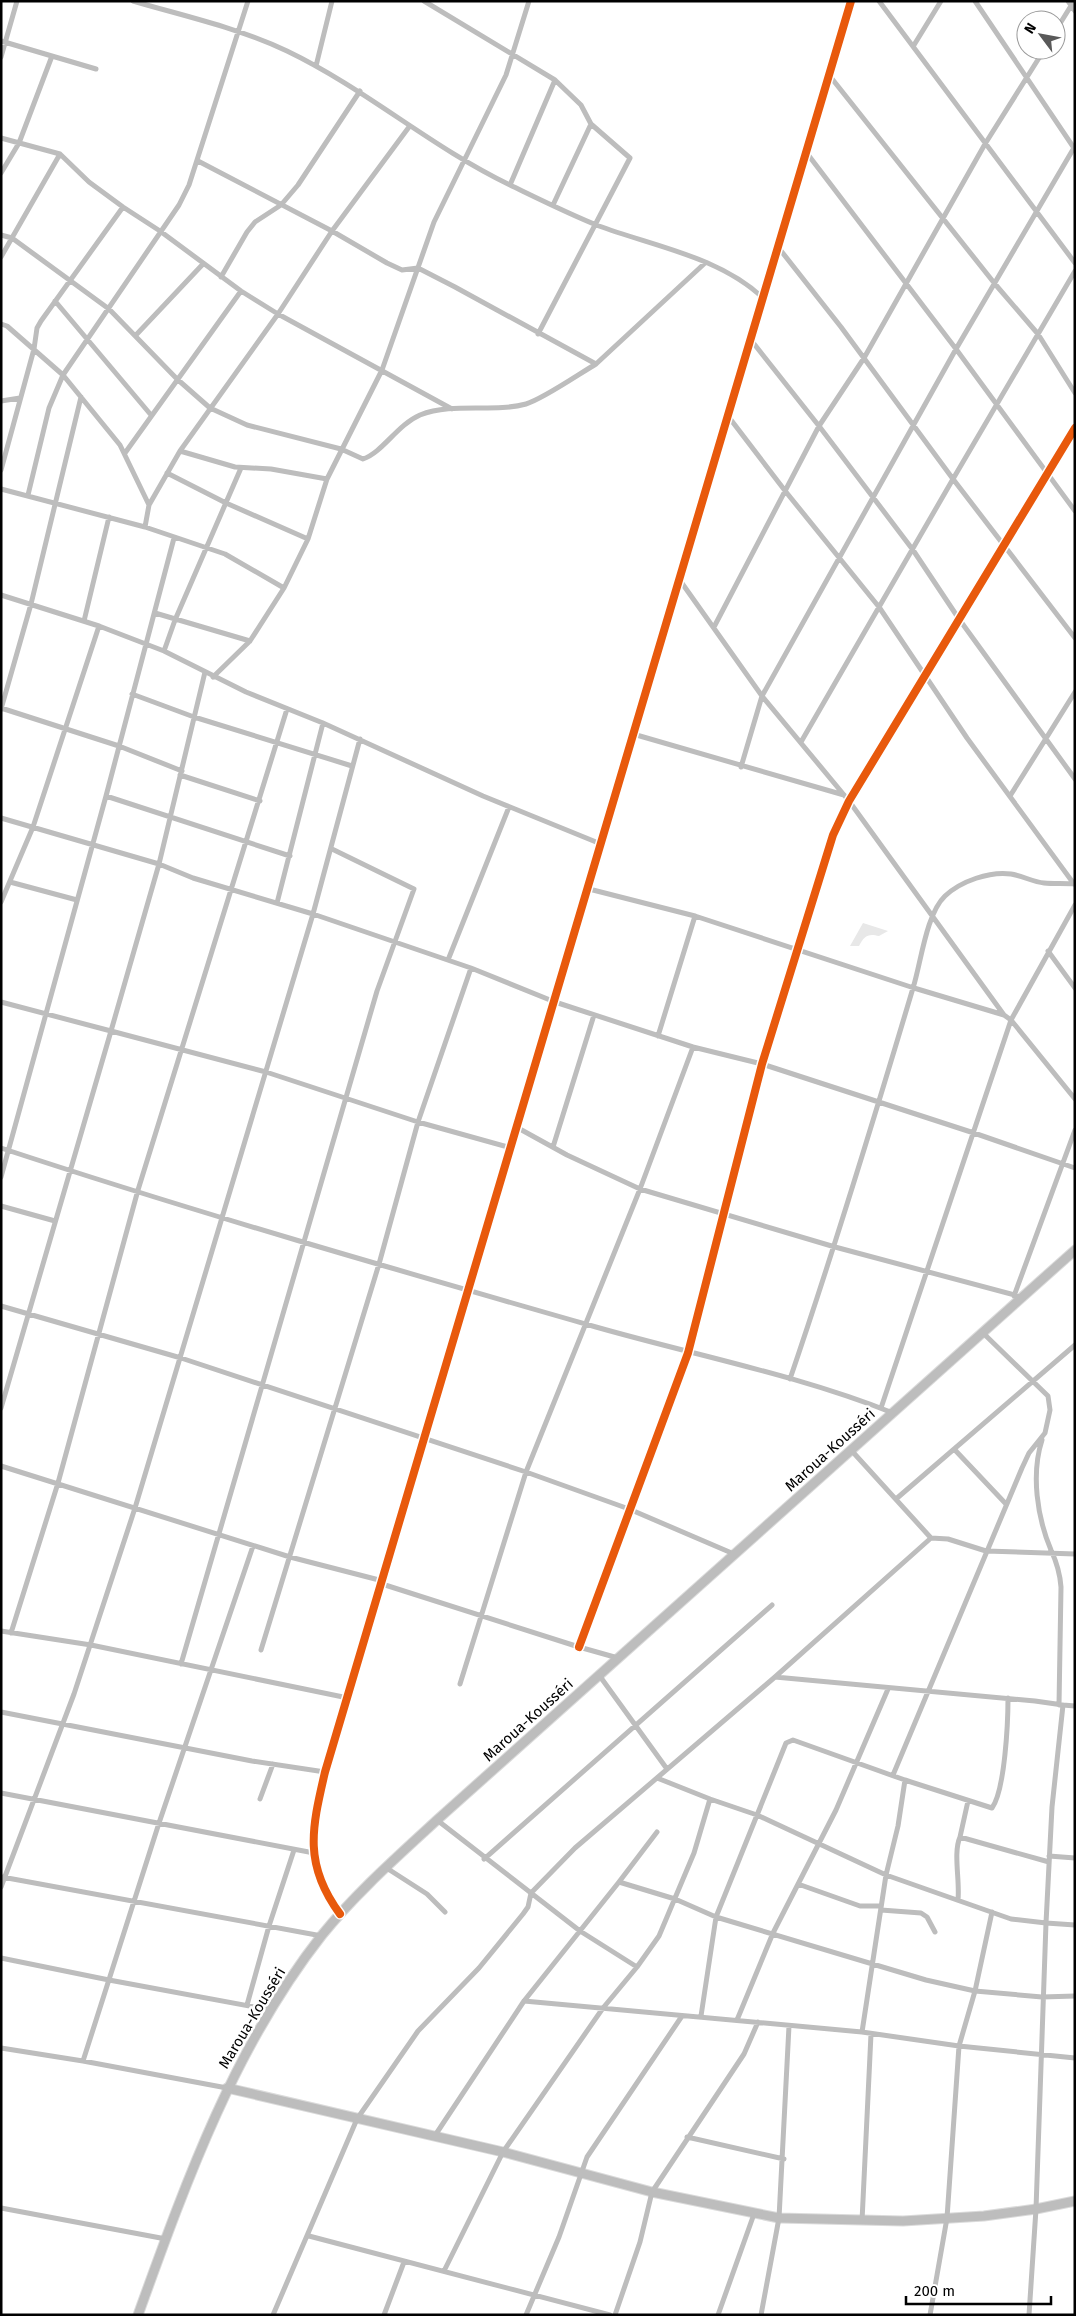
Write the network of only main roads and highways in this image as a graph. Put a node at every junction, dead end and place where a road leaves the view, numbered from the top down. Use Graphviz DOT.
graph roads {
  1 [pos="1075,1250"];
  2 [pos="227,2088"];
  3 [pos="1075,2201"];
  4 [pos="138,2315"];
  1 -- 2 [label="main road, Maroua-Kousséri"];
  2 -- 3 [label="main road"];
  2 -- 4 [label="main road, Maroua-Kousséri"];
}
